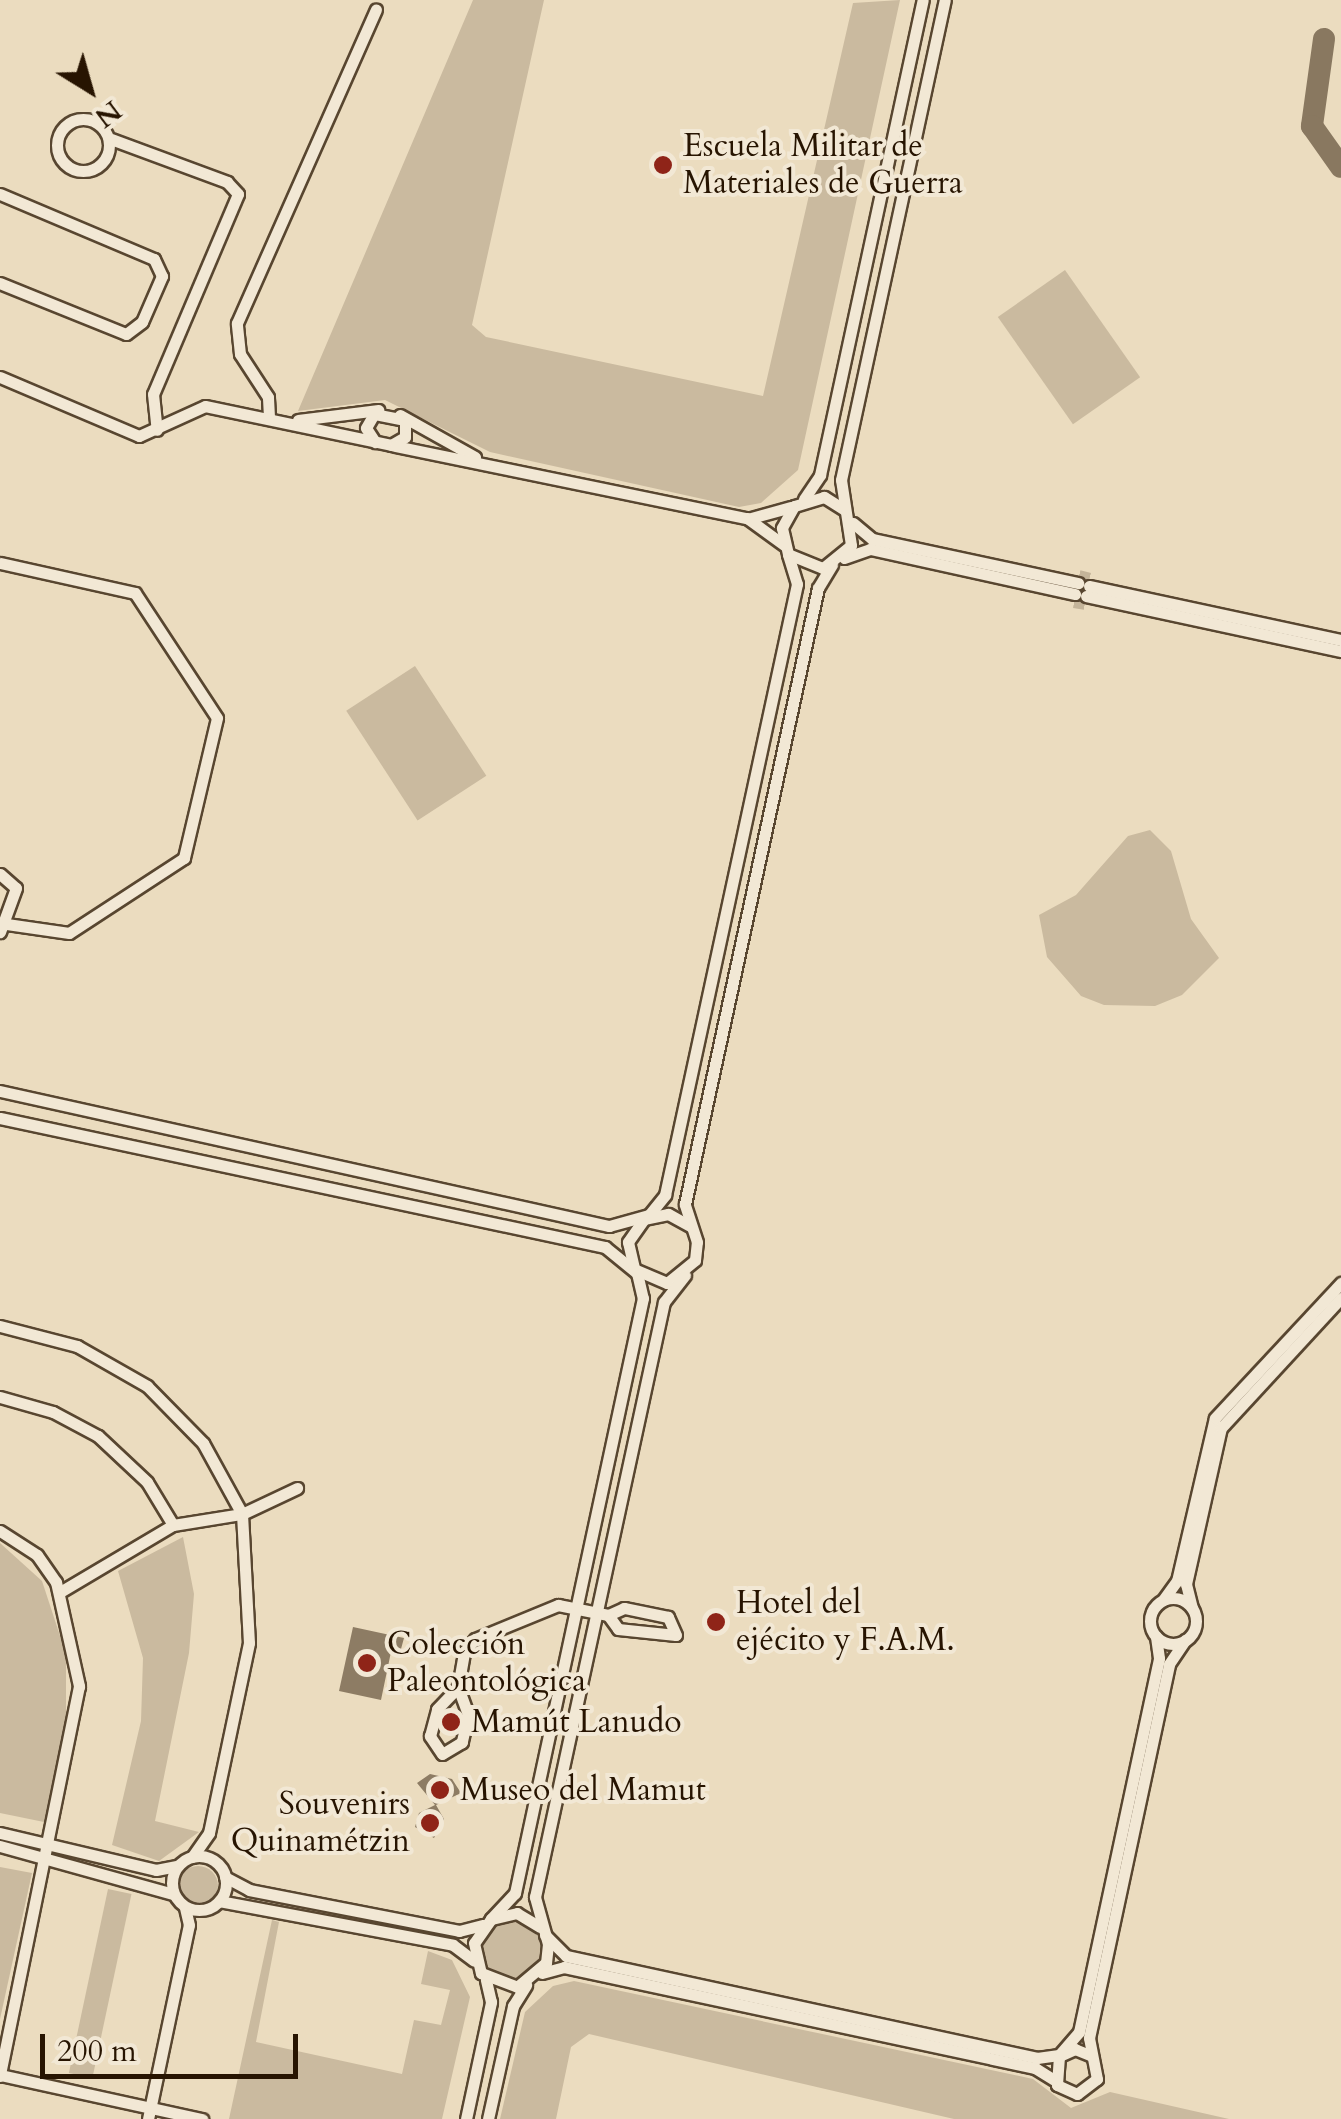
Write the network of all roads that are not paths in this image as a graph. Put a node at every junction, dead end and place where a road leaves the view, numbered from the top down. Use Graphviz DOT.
graph roads {
  1 [pos="923,0"];
  2 [pos="945,0"];
  3 [pos="376,9"];
  4 [pos="111,139"];
  5 [pos="0,194"];
  6 [pos="0,283"];
  7 [pos="0,378"];
  8 [pos="382,411"];
  9 [pos="398,414"];
  10 [pos="274,418"];
  11 [pos="157,430"];
  12 [pos="375,442"];
  13 [pos="391,445"];
  14 [pos="498,466"];
  15 [pos="796,504"];
  16 [pos="848,514"];
  17 [pos="747,518"];
  18 [pos="786,550"];
  19 [pos="0,563"];
  20 [pos="836,563"];
  21 [pos="1051,583"];
  22 [pos="1082,590"];
  23 [pos="1108,595"];
  24 [pos="1341,640"];
  25 [pos="1341,651"];
  26 [pos="0,874"];
  27 [pos="1,926"];
  28 [pos="0,1091"];
  29 [pos="0,1118"];
  30 [pos="644,1218"];
  31 [pos="690,1226"];
  32 [pos="634,1269"];
  33 [pos="685,1275"];
  34 [pos="1341,1284"];
  35 [pos="1341,1298"];
  36 [pos="0,1326"];
  37 [pos="0,1397"];
  38 [pos="296,1488"];
  39 [pos="242,1514"];
  40 [pos="173,1525"];
  41 [pos="0,1530"];
  42 [pos="60,1592"];
  43 [pos="1163,1600"];
  44 [pos="576,1607"];
  45 [pos="1192,1608"];
  46 [pos="602,1613"];
  47 [pos="1156,1636"];
  48 [pos="1185,1640"];
  49 [pos="458,1688"];
  50 [pos="1135,1797"];
  51 [pos="0,1833"];
  52 [pos="209,1834"];
  53 [pos="0,1846"];
  54 [pos="49,1850"];
  55 [pos="192,1857"];
  56 [pos="216,1862"];
  57 [pos="177,1866"];
  58 [pos="225,1877"];
  59 [pos="173,1894"];
  60 [pos="219,1901"];
  61 [pos="185,1907"];
  62 [pos="203,1910"];
  63 [pos="487,1922"];
  64 [pos="189,1926"];
  65 [pos="543,1931"];
  66 [pos="478,1968"];
  67 [pos="531,1982"];
  68 [pos="1064,2052"];
  69 [pos="1092,2056"];
  70 [pos="2,2073"];
  71 [pos="1054,2080"];
  72 [pos="149,2113"];
  73 [pos="202,2119"];
  74 [pos="466,2119"];
  75 [pos="488,2119"];
  1 -- 15 [label="street"];
  2 -- 16 [label="street"];
  3 -- 10 [label="street"];
  4 -- 4 [label="street"];
  4 -- 11 [label="street"];
  5 -- 6 [label="street"];
  7 -- 11 [label="street"];
  8 -- 9 [label="street"];
  8 -- 10 [label="street"];
  8 -- 12 [label="street"];
  9 -- 13 [label="street"];
  9 -- 14 [label="street"];
  10 -- 11 [label="street"];
  10 -- 12 [label="street"];
  12 -- 13 [label="street"];
  13 -- 14 [label="street"];
  14 -- 17 [label="street"];
  15 -- 16 [label="street"];
  15 -- 17 [label="street"];
  15 -- 18 [label="street"];
  16 -- 20 [label="street"];
  16 -- 21 [label="street"];
  17 -- 18 [label="street"];
  18 -- 20 [label="street"];
  18 -- 30 [label="street"];
  19 -- 27 [label="street"];
  20 -- 21 [label="street"];
  20 -- 31 [label="street"];
  21 -- 22 [label="street"];
  21 -- 22 [label="street"];
  22 -- 23 [label="street"];
  22 -- 23 [label="street"];
  23 -- 24 [label="street"];
  23 -- 25 [label="street"];
  26 -- 27 [label="street"];
  28 -- 30 [label="street"];
  29 -- 32 [label="street"];
  30 -- 31 [label="street"];
  30 -- 32 [label="street"];
  31 -- 33 [label="street"];
  32 -- 33 [label="street"];
  32 -- 44 [label="street"];
  33 -- 46 [label="street"];
  34 -- 43 [label="street"];
  35 -- 45 [label="street"];
  36 -- 39 [label="street"];
  37 -- 40 [label="street"];
  38 -- 39 [label="street"];
  39 -- 40 [label="street"];
  39 -- 52 [label="street"];
  40 -- 42 [label="street"];
  41 -- 42 [label="street"];
  42 -- 54 [label="street"];
  43 -- 45 [label="street"];
  43 -- 47 [label="street"];
  44 -- 46 [label="street"];
  44 -- 49 [label="street"];
  44 -- 63 [label="street"];
  45 -- 48 [label="street"];
  46 -- 46 [label="street"];
  46 -- 65 [label="street"];
  47 -- 48 [label="street"];
  47 -- 50 [label="street"];
  48 -- 50 [label="street"];
  49 -- 49 [label="street"];
  50 -- 68 [label="street"];
  50 -- 69 [label="street"];
  51 -- 54 [label="street"];
  52 -- 55 [label="street"];
  52 -- 56 [label="street"];
  53 -- 54 [label="street"];
  54 -- 57 [label="street"];
  54 -- 59 [label="street"];
  54 -- 70 [label="street"];
  55 -- 56 [label="street"];
  55 -- 57 [label="street"];
  56 -- 58 [label="street"];
  57 -- 59 [label="street"];
  58 -- 60 [label="street"];
  58 -- 63 [label="street"];
  59 -- 61 [label="street"];
  60 -- 62 [label="street"];
  60 -- 66 [label="street"];
  61 -- 62 [label="street"];
  61 -- 64 [label="street"];
  62 -- 64 [label="street"];
  63 -- 65 [label="street"];
  63 -- 66 [label="street"];
  64 -- 72 [label="street"];
  65 -- 67 [label="street"];
  65 -- 68 [label="street"];
  66 -- 67 [label="street"];
  66 -- 74 [label="street"];
  67 -- 71 [label="street"];
  67 -- 75 [label="street"];
  68 -- 69 [label="street"];
  68 -- 71 [label="street"];
  69 -- 71 [label="street"];
  70 -- 72 [label="street"];
  72 -- 73 [label="street"];
}
